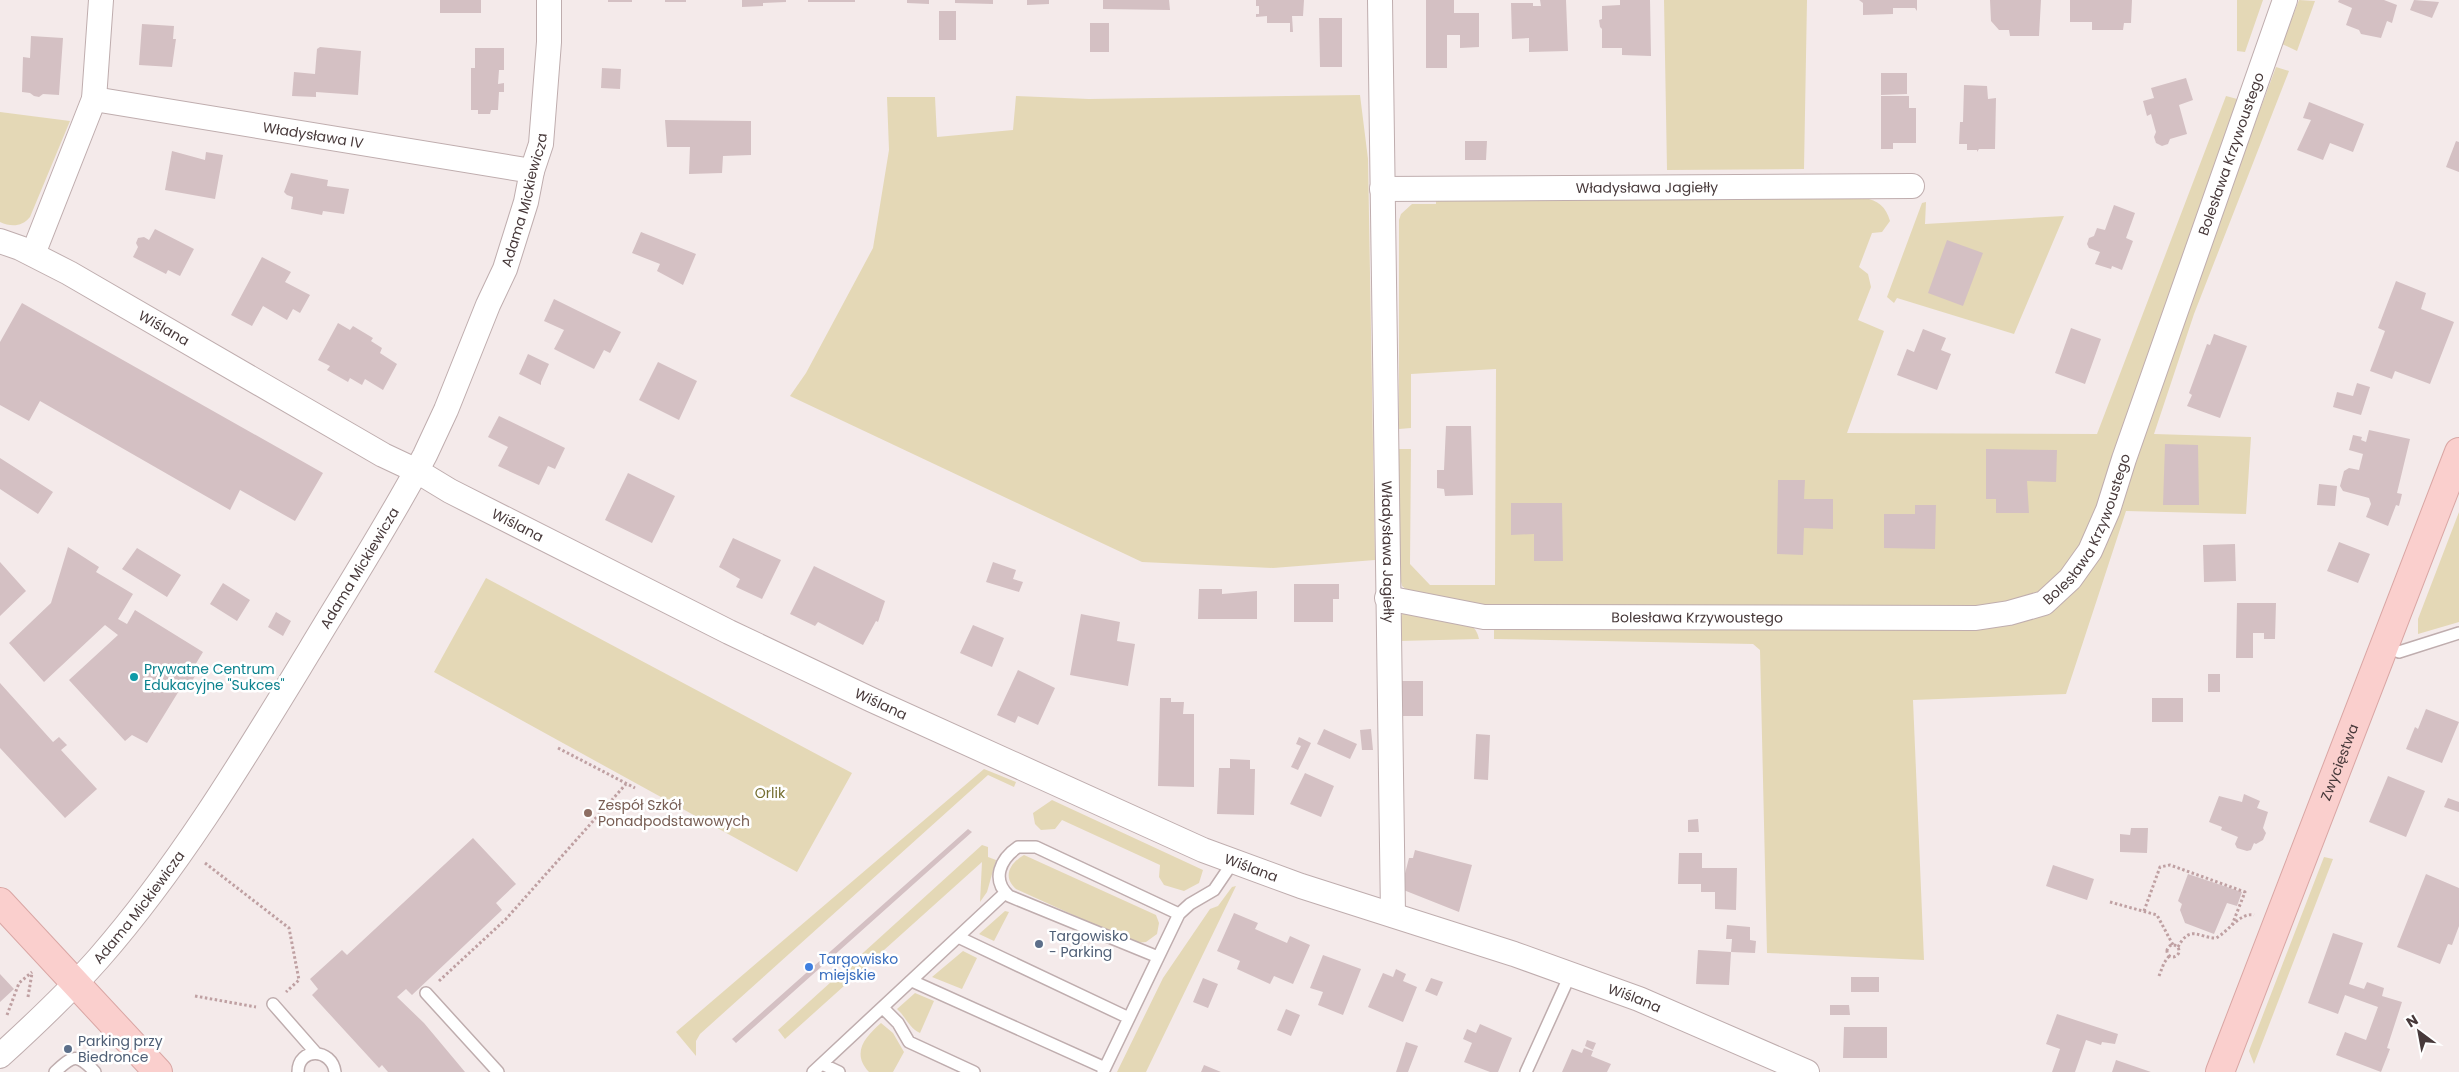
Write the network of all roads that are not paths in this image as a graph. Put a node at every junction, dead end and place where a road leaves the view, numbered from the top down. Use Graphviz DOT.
graph roads {
  1 [pos="101,0"];
  2 [pos="549,0"];
  3 [pos="1380,0"];
  4 [pos="2285,0"];
  5 [pos="94,99"];
  6 [pos="532,171"];
  7 [pos="1912,186"];
  8 [pos="1382,189"];
  9 [pos="0,240"];
  10 [pos="33,254"];
  11 [pos="2459,452"];
  12 [pos="416,471"];
  13 [pos="1387,598"];
  14 [pos="2459,633"];
  15 [pos="2384,646"];
  16 [pos="1233,862"];
  17 [pos="1006,893"];
  18 [pos="0,902"];
  19 [pos="1179,914"];
  20 [pos="1393,916"];
  21 [pos="958,937"];
  22 [pos="1158,957"];
  23 [pos="1570,974"];
  24 [pos="912,981"];
  25 [pos="76,983"];
  26 [pos="426,993"];
  27 [pos="272,1004"];
  28 [pos="883,1008"];
  29 [pos="1129,1018"];
  30 [pos="316,1052"];
  31 [pos="0,1056"];
  32 [pos="818,1068"];
  33 [pos="1104,1070"];
  34 [pos="55,1072"];
  35 [pos="95,1072"];
  36 [pos="158,1072"];
  37 [pos="298,1072"];
  38 [pos="335,1072"];
  39 [pos="498,1072"];
  40 [pos="839,1072"];
  41 [pos="974,1072"];
  42 [pos="1526,1072"];
  43 [pos="1807,1072"];
  44 [pos="2220,1072"];
  1 -- 5 [label="street"];
  2 -- 6 [label="street, Adama Mickiewicza"];
  3 -- 8 [label="street, Władysława Jagiełły"];
  4 -- 13 [label="street, Bolesława Krzywoustego"];
  5 -- 6 [label="street, Władysława IV"];
  5 -- 10 [label="street"];
  6 -- 12 [label="street, Adama Mickiewicza"];
  7 -- 8 [label="street, Władysława Jagiełły"];
  8 -- 13 [label="street, Władysława Jagiełły"];
  9 -- 10 [label="street, Wiślana"];
  10 -- 12 [label="street, Wiślana"];
  11 -- 15 [label="street, Zwycięstwa"];
  12 -- 16 [label="street, Wiślana"];
  12 -- 25 [label="street, Adama Mickiewicza"];
  13 -- 20 [label="street, Władysława Jagiełły"];
  14 -- 15 [label="lane"];
  15 -- 44 [label="street, Zwycięstwa"];
  16 -- 19 [label="lane"];
  16 -- 20 [label="street, Wiślana"];
  17 -- 19 [label="lane"];
  17 -- 21 [label="lane"];
  17 -- 22 [label="lane"];
  18 -- 25 [label="street"];
  19 -- 22 [label="lane"];
  20 -- 23 [label="street, Wiślana"];
  21 -- 24 [label="lane"];
  21 -- 29 [label="lane"];
  22 -- 29 [label="lane"];
  23 -- 42 [label="lane"];
  23 -- 43 [label="street, Wiślana"];
  24 -- 28 [label="lane"];
  24 -- 33 [label="lane"];
  25 -- 31 [label="street, Adama Mickiewicza"];
  25 -- 36 [label="street"];
  26 -- 39 [label="lane"];
  27 -- 30 [label="lane"];
  28 -- 32 [label="lane"];
  28 -- 41 [label="lane"];
  29 -- 33 [label="lane"];
  30 -- 37 [label="lane"];
  30 -- 38 [label="lane"];
  32 -- 40 [label="lane"];
  34 -- 35 [label="lane"];
}
